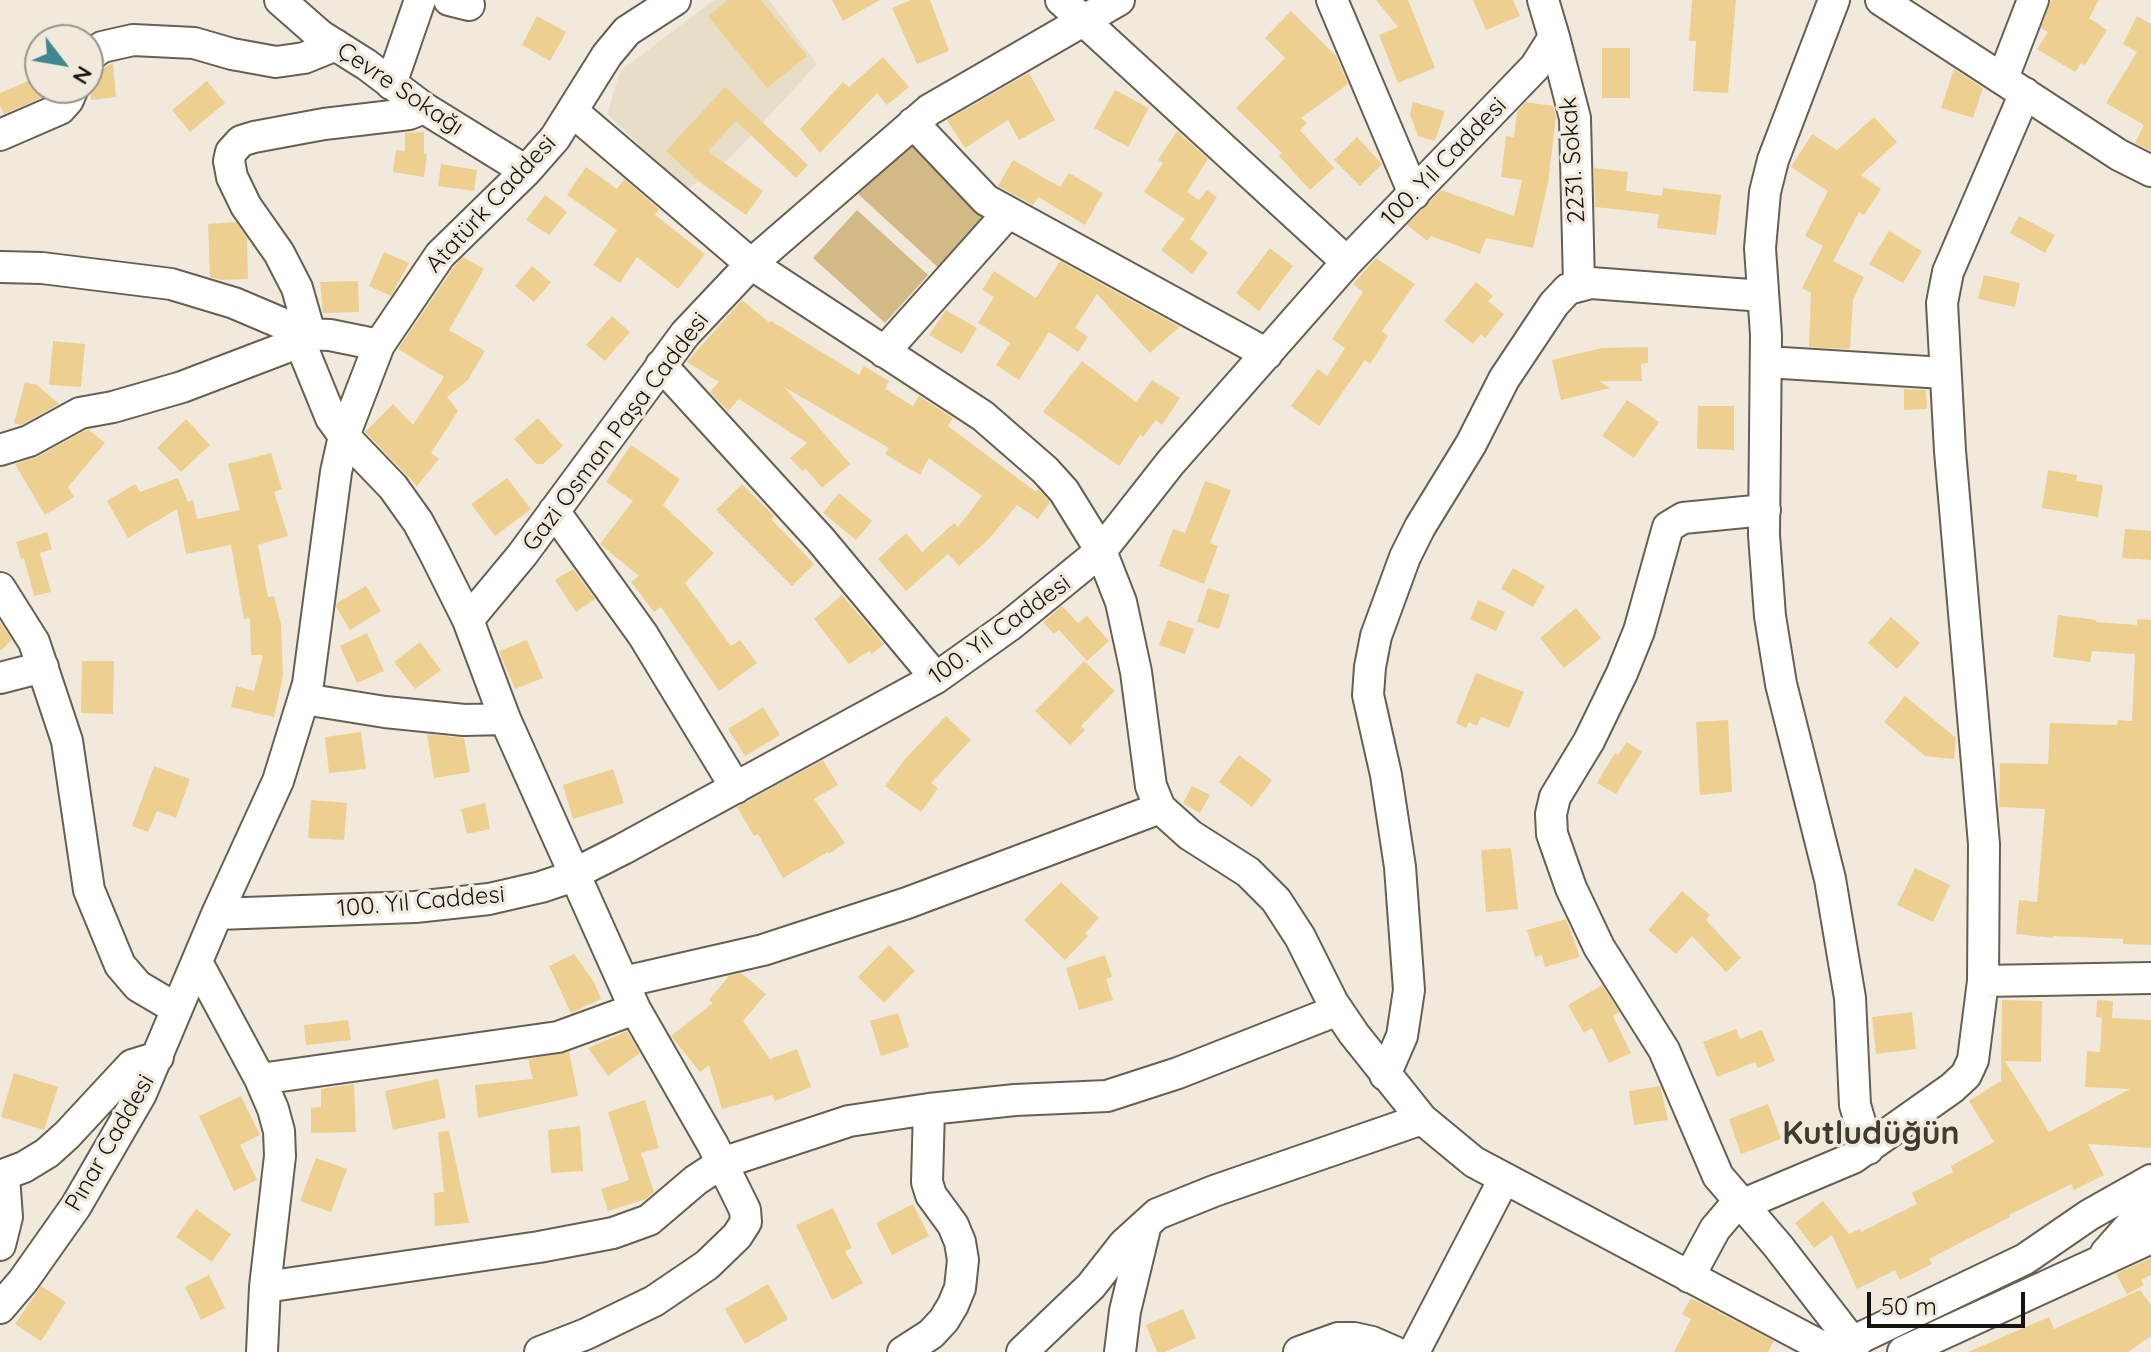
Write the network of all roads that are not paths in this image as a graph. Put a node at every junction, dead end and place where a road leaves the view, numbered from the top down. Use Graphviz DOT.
graph roads {
  1 [pos="280,0"];
  2 [pos="420,0"];
  3 [pos="675,0"];
  4 [pos="1061,0"];
  5 [pos="1119,0"];
  6 [pos="1332,0"];
  7 [pos="1543,0"];
  8 [pos="1834,0"];
  9 [pos="1881,0"];
  10 [pos="2033,0"];
  11 [pos="1083,22"];
  12 [pos="1554,37"];
  13 [pos="336,45"];
  14 [pos="104,47"];
  15 [pos="391,84"];
  16 [pos="2014,86"];
  17 [pos="64,104"];
  18 [pos="424,108"];
  19 [pos="572,111"];
  20 [pos="913,123"];
  21 [pos="0,135"];
  22 [pos="526,171"];
  23 [pos="2151,171"];
  24 [pos="1414,194"];
  25 [pos="1008,213"];
  26 [pos="1347,262"];
  27 [pos="751,264"];
  28 [pos="0,267"];
  29 [pos="1579,284"];
  30 [pos="1763,296"];
  31 [pos="303,338"];
  32 [pos="379,345"];
  33 [pos="884,352"];
  34 [pos="1267,354"];
  35 [pos="1766,362"];
  36 [pos="661,365"];
  37 [pos="1944,373"];
  38 [pos="344,436"];
  39 [pos="0,450"];
  40 [pos="1765,510"];
  41 [pos="554,511"];
  42 [pos="1101,551"];
  43 [pos="0,588"];
  44 [pos="468,620"];
  45 [pos="43,667"];
  46 [pos="0,678"];
  47 [pos="936,678"];
  48 [pos="304,699"];
  49 [pos="505,719"];
  50 [pos="736,788"];
  51 [pos="1160,808"];
  52 [pos="575,873"];
  53 [pos="217,914"];
  54 [pos="198,964"];
  55 [pos="2151,978"];
  56 [pos="1983,981"];
  57 [pos="623,982"];
  58 [pos="177,1009"];
  59 [pos="635,1009"];
  60 [pos="1338,1010"];
  61 [pos="158,1057"];
  62 [pos="1385,1075"];
  63 [pos="260,1079"];
  64 [pos="929,1109"];
  65 [pos="1422,1119"];
  66 [pos="1868,1149"];
  67 [pos="722,1163"];
  68 [pos="2,1176"];
  69 [pos="1504,1179"];
  70 [pos="2151,1180"];
  71 [pos="2151,1202"];
  72 [pos="1741,1204"];
  73 [pos="1146,1224"];
  74 [pos="2151,1238"];
  75 [pos="0,1245"];
  76 [pos="2097,1263"];
  77 [pos="1689,1277"];
  78 [pos="265,1287"];
  79 [pos="0,1308"];
  80 [pos="1843,1349"];
  81 [pos="262,1352"];
  82 [pos="540,1352"];
  83 [pos="903,1352"];
  84 [pos="1022,1352"];
  85 [pos="1120,1352"];
  86 [pos="1299,1352"];
  87 [pos="1395,1352"];
  88 [pos="1414,1352"];
  89 [pos="1903,1352"];
  1 -- 13 [label="street, Çevre Sokağı"];
  2 -- 15 [label="street"];
  3 -- 19 [label="street, Atatürk Caddesi"];
  4 -- 11 [label="street"];
  5 -- 11 [label="street, Gazi Osman Paşa Caddesi"];
  6 -- 24 [label="street"];
  7 -- 12 [label="street"];
  8 -- 30 [label="street"];
  9 -- 16 [label="street"];
  10 -- 16 [label="street"];
  11 -- 20 [label="street, Gazi Osman Paşa Caddesi"];
  11 -- 26 [label="street"];
  12 -- 24 [label="street, 100. Yıl Caddesi"];
  12 -- 29 [label="street, 2231. Sokak"];
  13 -- 14 [label="street"];
  13 -- 15 [label="street, Çevre Sokağı"];
  15 -- 18 [label="street, Çevre Sokağı"];
  16 -- 23 [label="street"];
  16 -- 37 [label="street"];
  17 -- 21 [label="street"];
  18 -- 22 [label="street, Çevre Sokağı"];
  18 -- 31 [label="street"];
  19 -- 22 [label="street, Atatürk Caddesi"];
  19 -- 27 [label="street"];
  20 -- 25 [label="street"];
  20 -- 27 [label="street, Gazi Osman Paşa Caddesi"];
  22 -- 32 [label="street, Atatürk Caddesi"];
  24 -- 26 [label="street, 100. Yıl Caddesi"];
  25 -- 33 [label="street"];
  25 -- 34 [label="street"];
  26 -- 34 [label="street, 100. Yıl Caddesi"];
  27 -- 33 [label="street"];
  27 -- 36 [label="street, Gazi Osman Paşa Caddesi"];
  28 -- 31 [label="street"];
  29 -- 30 [label="street"];
  29 -- 62 [label="street"];
  30 -- 35 [label="street"];
  31 -- 32 [label="street"];
  31 -- 38 [label="street"];
  31 -- 39 [label="street"];
  32 -- 38 [label="street, Atatürk Caddesi"];
  33 -- 42 [label="street"];
  34 -- 42 [label="street, 100. Yıl Caddesi"];
  35 -- 37 [label="street"];
  35 -- 40 [label="street"];
  36 -- 41 [label="street, Gazi Osman Paşa Caddesi"];
  36 -- 47 [label="street"];
  37 -- 56 [label="street"];
  38 -- 44 [label="street"];
  38 -- 48 [label="street, Atatürk Caddesi"];
  40 -- 66 [label="street"];
  40 -- 72 [label="street"];
  41 -- 44 [label="street, Gazi Osman Paşa Caddesi"];
  41 -- 50 [label="street"];
  42 -- 47 [label="street, 100. Yıl Caddesi"];
  42 -- 51 [label="street"];
  43 -- 45 [label="street"];
  44 -- 49 [label="street"];
  45 -- 46 [label="street"];
  45 -- 58 [label="street"];
  47 -- 50 [label="street, 100. Yıl Caddesi"];
  48 -- 49 [label="street"];
  48 -- 53 [label="street, Pınar Caddesi"];
  49 -- 52 [label="street"];
  50 -- 52 [label="street, 100. Yıl Caddesi"];
  51 -- 57 [label="street"];
  51 -- 60 [label="street"];
  52 -- 53 [label="street, 100. Yıl Caddesi"];
  52 -- 57 [label="street"];
  53 -- 54 [label="street, Pınar Caddesi"];
  54 -- 58 [label="street, Pınar Caddesi"];
  54 -- 63 [label="street"];
  55 -- 56 [label="street"];
  56 -- 66 [label="street"];
  57 -- 59 [label="street"];
  58 -- 61 [label="street, Pınar Caddesi"];
  59 -- 63 [label="street"];
  59 -- 67 [label="street"];
  60 -- 62 [label="street"];
  60 -- 64 [label="street"];
  61 -- 68 [label="street"];
  61 -- 79 [label="street, Pınar Caddesi"];
  62 -- 65 [label="street"];
  63 -- 78 [label="street"];
  64 -- 67 [label="street"];
  64 -- 83 [label="street"];
  65 -- 69 [label="street"];
  65 -- 73 [label="street"];
  66 -- 72 [label="street"];
  67 -- 78 [label="street"];
  67 -- 82 [label="street"];
  68 -- 75 [label="street"];
  69 -- 77 [label="street"];
  69 -- 88 [label="street"];
  70 -- 80 [label="street"];
  71 -- 76 [label="street"];
  72 -- 77 [label="street"];
  72 -- 80 [label="street"];
  73 -- 84 [label="street"];
  73 -- 85 [label="street"];
  74 -- 76 [label="street"];
  76 -- 89 [label="street"];
  77 -- 80 [label="street"];
  78 -- 81 [label="street"];
  86 -- 87 [label="street"];
}
